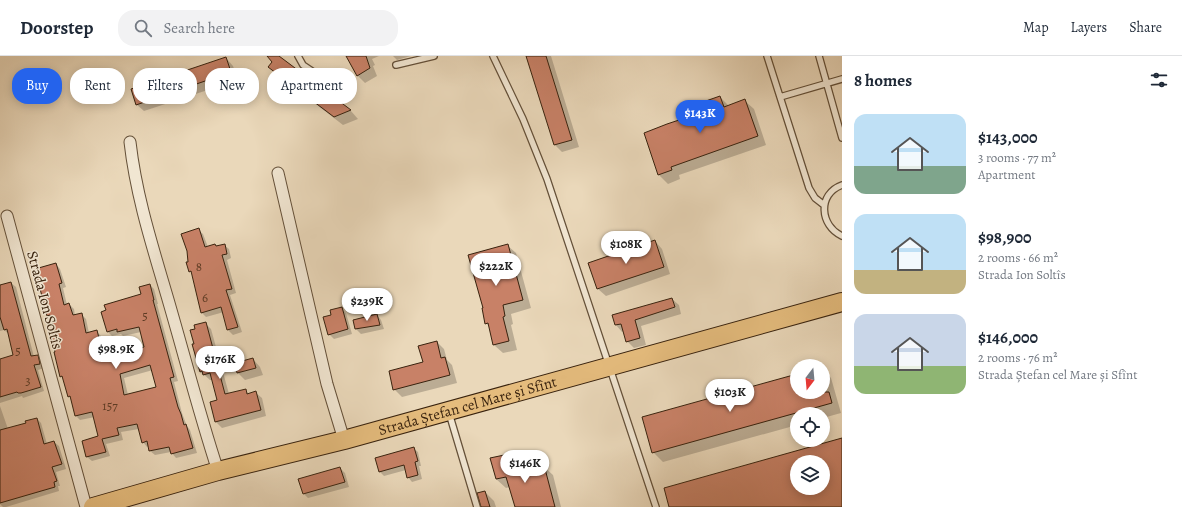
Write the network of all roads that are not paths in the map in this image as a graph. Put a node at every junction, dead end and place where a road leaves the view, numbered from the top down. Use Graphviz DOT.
graph roads {
  1 [pos="298,56"];
  2 [pos="434,56"];
  3 [pos="492,56"];
  4 [pos="766,56"];
  5 [pos="819,56"];
  6 [pos="396,66"];
  7 [pos="308,68"];
  8 [pos="842,79"];
  9 [pos="826,83"];
  10 [pos="780,97"];
  11 [pos="842,138"];
  12 [pos="130,142"];
  13 [pos="278,173"];
  14 [pos="842,185"];
  15 [pos="824,205"];
  16 [pos="7,216"];
  17 [pos="842,236"];
  18 [pos="842,302"];
  19 [pos="610,367"];
  20 [pos="448,410"];
  21 [pos="344,440"];
  22 [pos="218,471"];
  23 [pos="86,507"];
  24 [pos="93,507"];
  25 [pos="477,507"];
  26 [pos="656,507"];
  1 -- 7 [label="lane"];
  2 -- 6 [label="lane"];
  3 -- 19 [label="lane"];
  4 -- 10 [label="lane"];
  5 -- 9 [label="lane"];
  8 -- 9 [label="lane"];
  9 -- 10 [label="lane"];
  9 -- 11 [label="lane"];
  10 -- 15 [label="lane"];
  12 -- 22 [label="street"];
  13 -- 21 [label="street"];
  14 -- 15 [label="lane"];
  15 -- 17 [label="lane"];
  16 -- 23 [label="street, Strada Ion Soltîs"];
  18 -- 19 [label="main road, Strada Ștefan cel Mare și Sfînt"];
  19 -- 20 [label="main road, Strada Ștefan cel Mare și Sfînt"];
  19 -- 26 [label="lane"];
  20 -- 21 [label="main road, Strada Ștefan cel Mare și Sfînt"];
  20 -- 25 [label="lane"];
  21 -- 22 [label="main road, Strada Ștefan cel Mare și Sfînt"];
  22 -- 24 [label="main road, Strada Ștefan cel Mare și Sfînt"];
}
